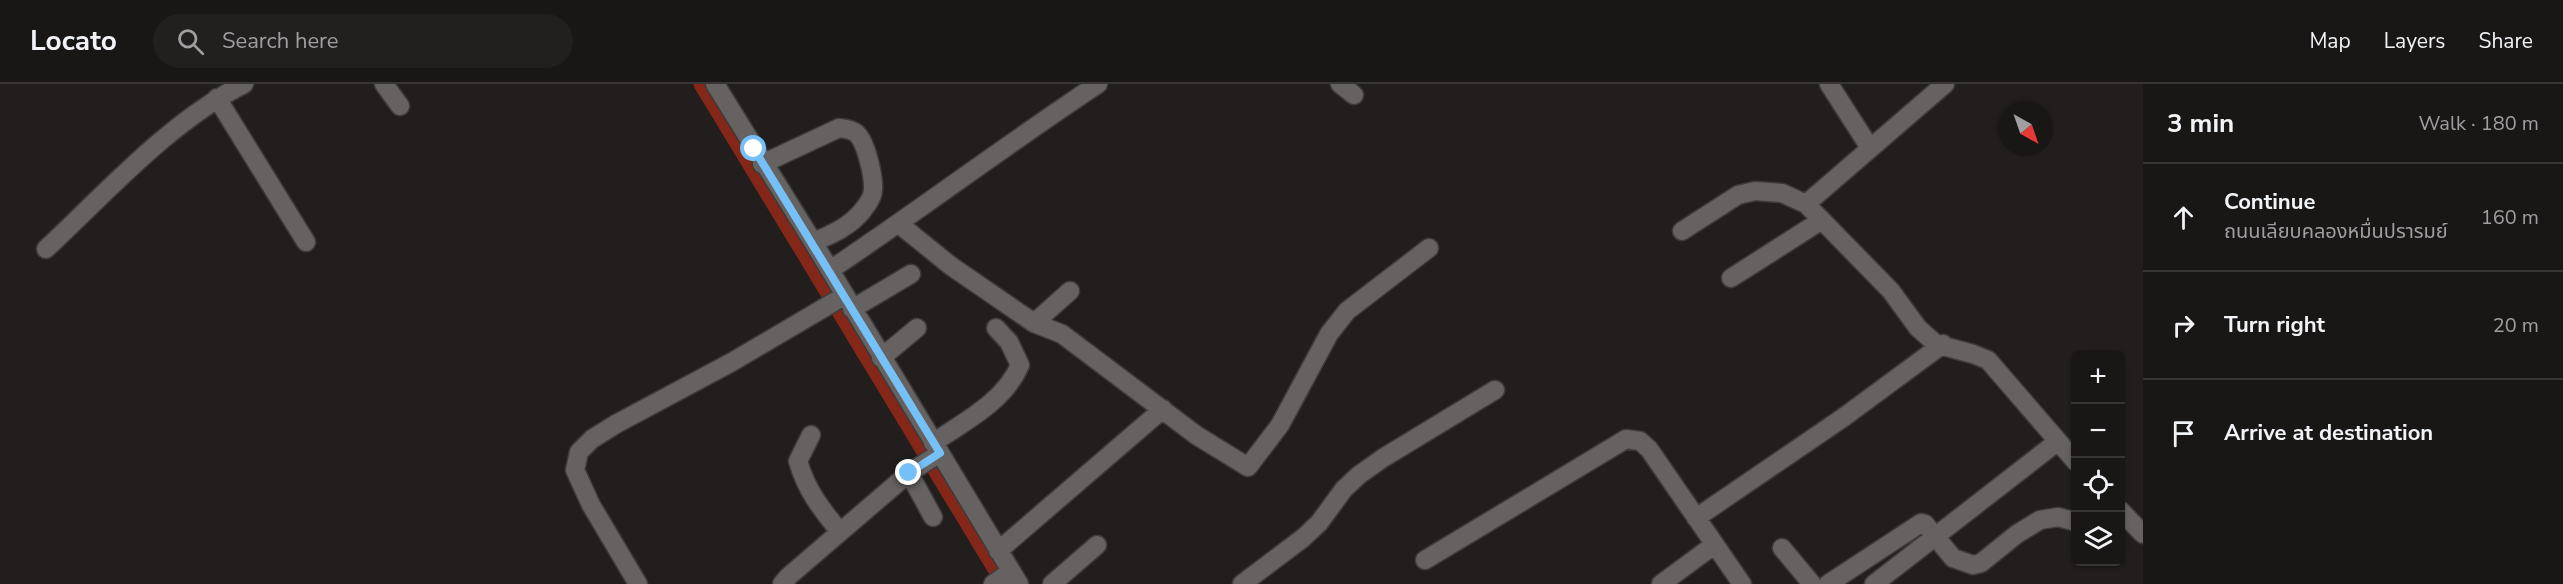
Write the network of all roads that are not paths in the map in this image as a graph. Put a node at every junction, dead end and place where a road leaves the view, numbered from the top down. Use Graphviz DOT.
graph roads {
  1 [pos="244,84"];
  2 [pos="384,84"];
  3 [pos="714,84"];
  4 [pos="1098,84"];
  5 [pos="1829,84"];
  6 [pos="1945,84"];
  7 [pos="217,98"];
  8 [pos="400,106"];
  9 [pos="1870,148"];
  10 [pos="762,164"];
  11 [pos="1806,204"];
  12 [pos="1822,220"];
  13 [pos="899,224"];
  14 [pos="1682,231"];
  15 [pos="306,242"];
  16 [pos="813,243"];
  17 [pos="46,249"];
  18 [pos="1429,249"];
  19 [pos="830,270"];
  20 [pos="910,274"];
  21 [pos="1731,278"];
  22 [pos="1070,291"];
  23 [pos="838,304"];
  24 [pos="1034,322"];
  25 [pos="917,328"];
  26 [pos="996,328"];
  27 [pos="1944,344"];
  28 [pos="881,358"];
  29 [pos="1495,390"];
  30 [pos="1162,410"];
  31 [pos="812,435"];
  32 [pos="2057,442"];
  33 [pos="935,451"];
  34 [pos="2072,458"];
  35 [pos="912,470"];
  36 [pos="2123,512"];
  37 [pos="933,517"];
  38 [pos="1696,518"];
  39 [pos="2071,520"];
  40 [pos="840,532"];
  41 [pos="2143,534"];
  42 [pos="1935,536"];
  43 [pos="1097,545"];
  44 [pos="1714,545"];
  45 [pos="1782,548"];
  46 [pos="998,551"];
  47 [pos="1425,560"];
  48 [pos="1006,579"];
  49 [pos="638,584"];
  50 [pos="782,584"];
  51 [pos="1052,584"];
  52 [pos="1242,584"];
  53 [pos="1661,584"];
  54 [pos="1742,584"];
  55 [pos="1812,584"];
  56 [pos="1828,584"];
  57 [pos="1874,584"];
  1 -- 7 [label="street"];
  2 -- 8 [label="street"];
  3 -- 10 [label="street"];
  4 -- 13 [label="street"];
  5 -- 9 [label="street"];
  6 -- 9 [label="street"];
  7 -- 15 [label="street"];
  7 -- 17 [label="street"];
  9 -- 11 [label="street"];
  10 -- 16 [label="street"];
  10 -- 16 [label="street"];
  11 -- 12 [label="street"];
  11 -- 14 [label="street"];
  12 -- 21 [label="street"];
  12 -- 27 [label="street"];
  13 -- 19 [label="street"];
  13 -- 24 [label="street"];
  16 -- 19 [label="street"];
  18 -- 30 [label="street"];
  19 -- 23 [label="street"];
  20 -- 23 [label="street"];
  22 -- 24 [label="street"];
  23 -- 28 [label="street"];
  23 -- 49 [label="street"];
  24 -- 30 [label="street"];
  25 -- 28 [label="street"];
  26 -- 33 [label="street"];
  27 -- 32 [label="street"];
  27 -- 38 [label="street"];
  28 -- 33 [label="street"];
  29 -- 52 [label="street"];
  30 -- 46 [label="street"];
  31 -- 40 [label="street"];
  32 -- 34 [label="street"];
  32 -- 42 [label="street"];
  33 -- 35 [label="street"];
  33 -- 46 [label="street"];
  35 -- 37 [label="street"];
  35 -- 40 [label="street"];
  36 -- 41 [label="street"];
  38 -- 44 [label="street"];
  38 -- 47 [label="street"];
  39 -- 42 [label="street"];
  40 -- 50 [label="street"];
  42 -- 56 [label="street"];
  42 -- 57 [label="street"];
  43 -- 51 [label="street"];
  44 -- 53 [label="street"];
  44 -- 54 [label="street"];
  45 -- 55 [label="street"];
  46 -- 48 [label="street"];
}
